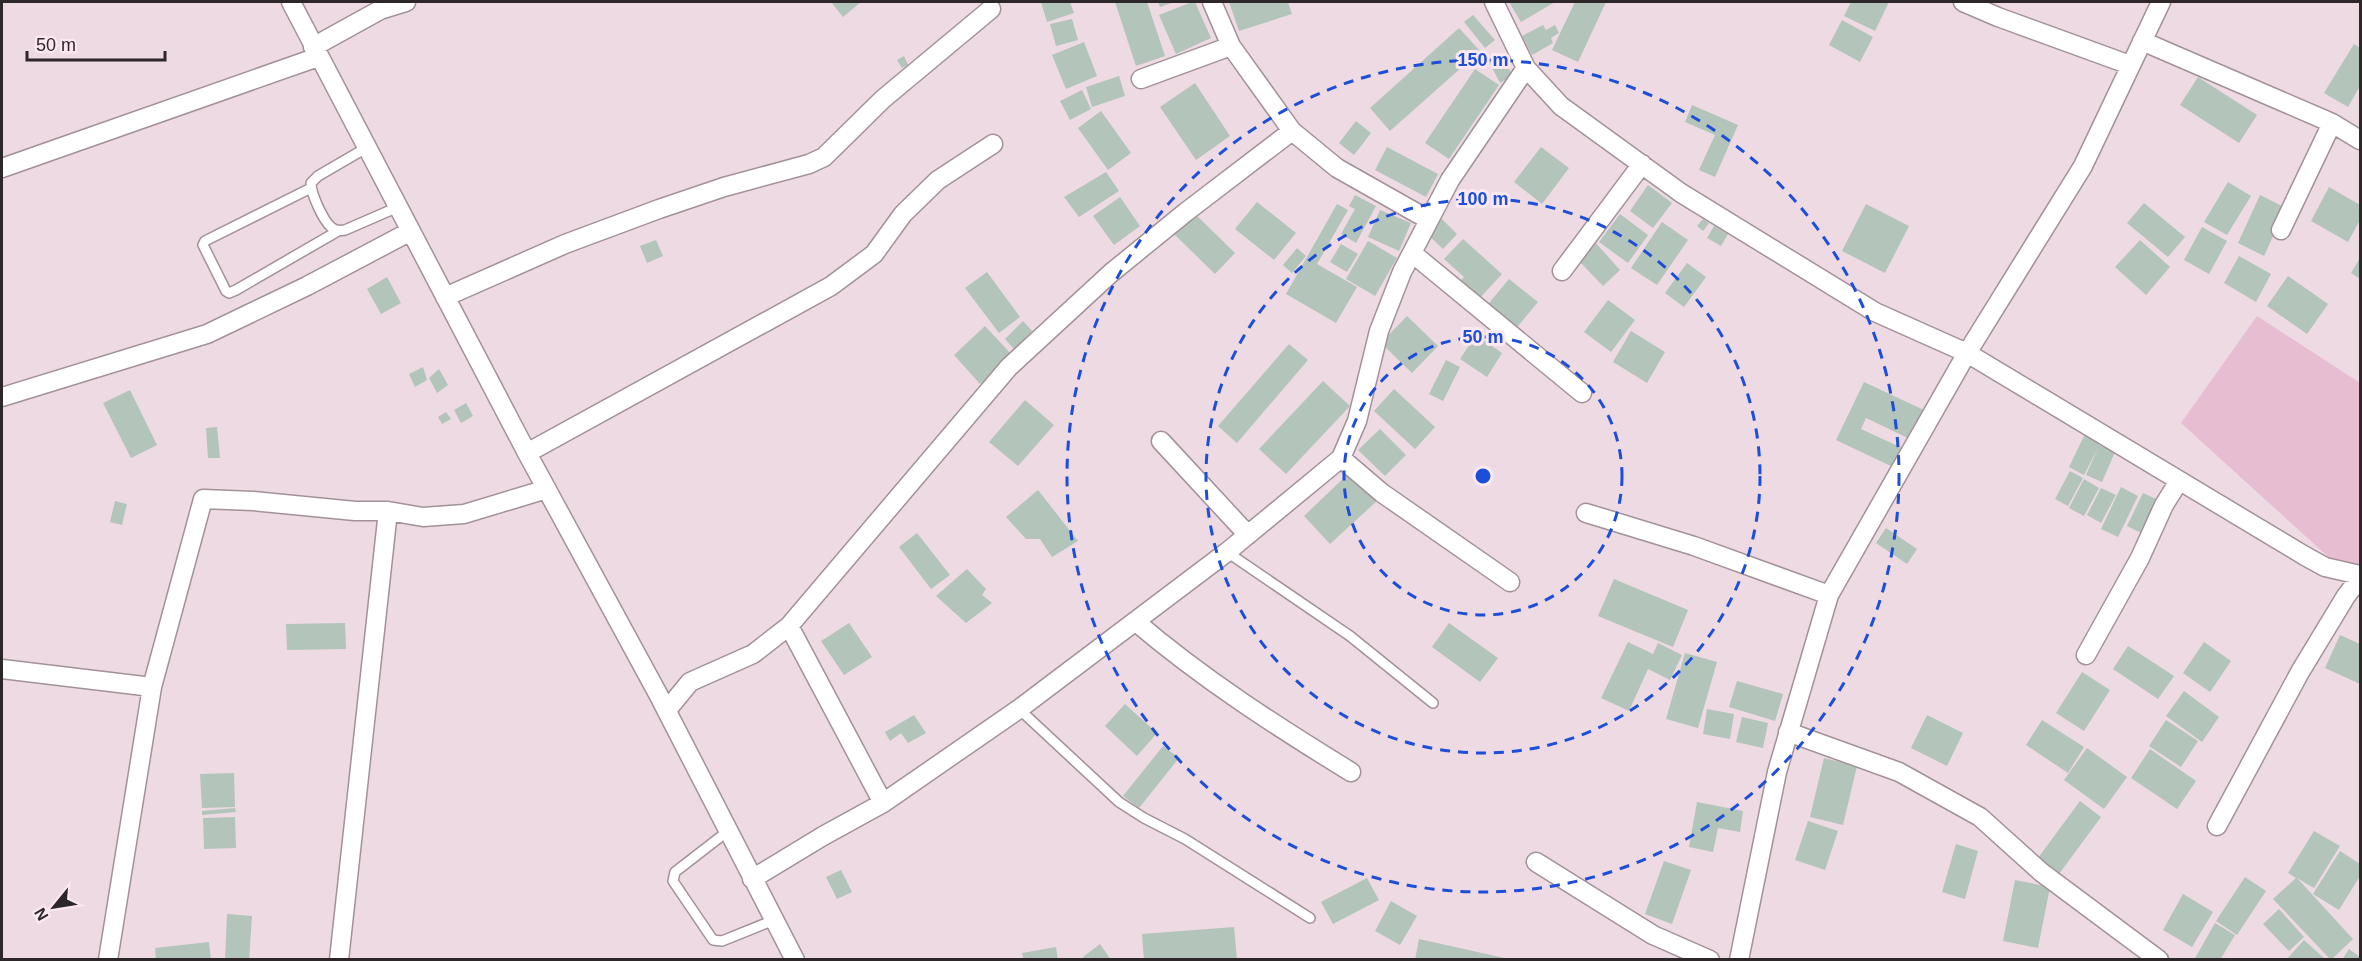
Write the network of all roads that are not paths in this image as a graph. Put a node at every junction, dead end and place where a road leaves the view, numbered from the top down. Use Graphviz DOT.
graph roads {
  1 [pos="291,2"];
  2 [pos="406,2"];
  3 [pos="1212,2"];
  4 [pos="1494,2"];
  5 [pos="1963,2"];
  6 [pos="2161,2"];
  7 [pos="991,9"];
  8 [pos="2142,41"];
  9 [pos="1231,46"];
  10 [pos="316,52"];
  11 [pos="2130,64"];
  12 [pos="1526,68"];
  13 [pos="1141,79"];
  14 [pos="2332,123"];
  15 [pos="1292,131"];
  16 [pos="2361,140"];
  17 [pos="993,144"];
  18 [pos="366,148"];
  19 [pos="1642,164"];
  20 [pos="2,168"];
  21 [pos="311,188"];
  22 [pos="398,207"];
  23 [pos="1430,220"];
  24 [pos="2282,230"];
  25 [pos="338,231"];
  26 [pos="411,231"];
  27 [pos="1412,253"];
  28 [pos="1562,272"];
  29 [pos="446,297"];
  30 [pos="1967,353"];
  31 [pos="1582,393"];
  32 [pos="2,397"];
  33 [pos="1161,441"];
  34 [pos="527,453"];
  35 [pos="1341,458"];
  36 [pos="2179,481"];
  37 [pos="547,489"];
  38 [pos="388,511"];
  39 [pos="1586,513"];
  40 [pos="1248,535"];
  41 [pos="1227,552"];
  42 [pos="2361,576"];
  43 [pos="1510,582"];
  44 [pos="1828,595"];
  45 [pos="1136,622"];
  46 [pos="789,626"];
  47 [pos="2086,655"];
  48 [pos="2,669"];
  49 [pos="152,687"];
  50 [pos="1433,703"];
  51 [pos="1019,709"];
  52 [pos="667,710"];
  53 [pos="1788,732"];
  54 [pos="1351,772"];
  55 [pos="883,803"];
  56 [pos="2217,826"];
  57 [pos="728,831"];
  58 [pos="1536,862"];
  59 [pos="752,879"];
  60 [pos="1310,918"];
  61 [pos="774,920"];
  62 [pos="108,960"];
  63 [pos="339,960"];
  64 [pos="795,960"];
  65 [pos="1710,960"];
  66 [pos="1739,960"];
  67 [pos="2159,960"];
  1 -- 10 [label="street"];
  2 -- 10 [label="street"];
  3 -- 9 [label="street"];
  4 -- 12 [label="street"];
  5 -- 11 [label="street"];
  6 -- 8 [label="street"];
  7 -- 29 [label="street"];
  8 -- 11 [label="street"];
  8 -- 14 [label="street"];
  9 -- 13 [label="street"];
  9 -- 15 [label="street"];
  10 -- 18 [label="street"];
  10 -- 20 [label="street"];
  11 -- 30 [label="street"];
  12 -- 19 [label="street"];
  12 -- 23 [label="street"];
  14 -- 16 [label="street"];
  14 -- 24 [label="street"];
  15 -- 23 [label="street"];
  15 -- 46 [label="street"];
  17 -- 34 [label="street"];
  18 -- 21 [label="lane"];
  18 -- 22 [label="street"];
  19 -- 28 [label="street"];
  19 -- 30 [label="street"];
  21 -- 25 [label="lane"];
  21 -- 25 [label="lane"];
  22 -- 25 [label="lane"];
  22 -- 26 [label="street"];
  23 -- 27 [label="street"];
  26 -- 29 [label="street"];
  26 -- 32 [label="street"];
  27 -- 31 [label="street"];
  27 -- 35 [label="street"];
  29 -- 34 [label="street"];
  30 -- 36 [label="street"];
  30 -- 44 [label="street"];
  33 -- 40 [label="street"];
  34 -- 37 [label="street"];
  35 -- 40 [label="street"];
  35 -- 43 [label="street"];
  36 -- 42 [label="street"];
  36 -- 47 [label="street"];
  37 -- 38 [label="street"];
  37 -- 52 [label="street"];
  38 -- 49 [label="street"];
  38 -- 63 [label="street"];
  39 -- 44 [label="street"];
  40 -- 41 [label="street"];
  41 -- 45 [label="street"];
  41 -- 50 [label="lane"];
  42 -- 56 [label="street"];
  44 -- 53 [label="street"];
  45 -- 51 [label="street"];
  45 -- 54 [label="street"];
  46 -- 52 [label="street"];
  46 -- 55 [label="street"];
  48 -- 49 [label="street"];
  49 -- 62 [label="street"];
  51 -- 55 [label="street"];
  51 -- 60 [label="lane"];
  52 -- 57 [label="street"];
  53 -- 66 [label="street"];
  53 -- 67 [label="street"];
  55 -- 59 [label="street"];
  57 -- 59 [label="street"];
  57 -- 61 [label="lane"];
  58 -- 65 [label="street"];
  59 -- 61 [label="street"];
  61 -- 64 [label="street"];
}
